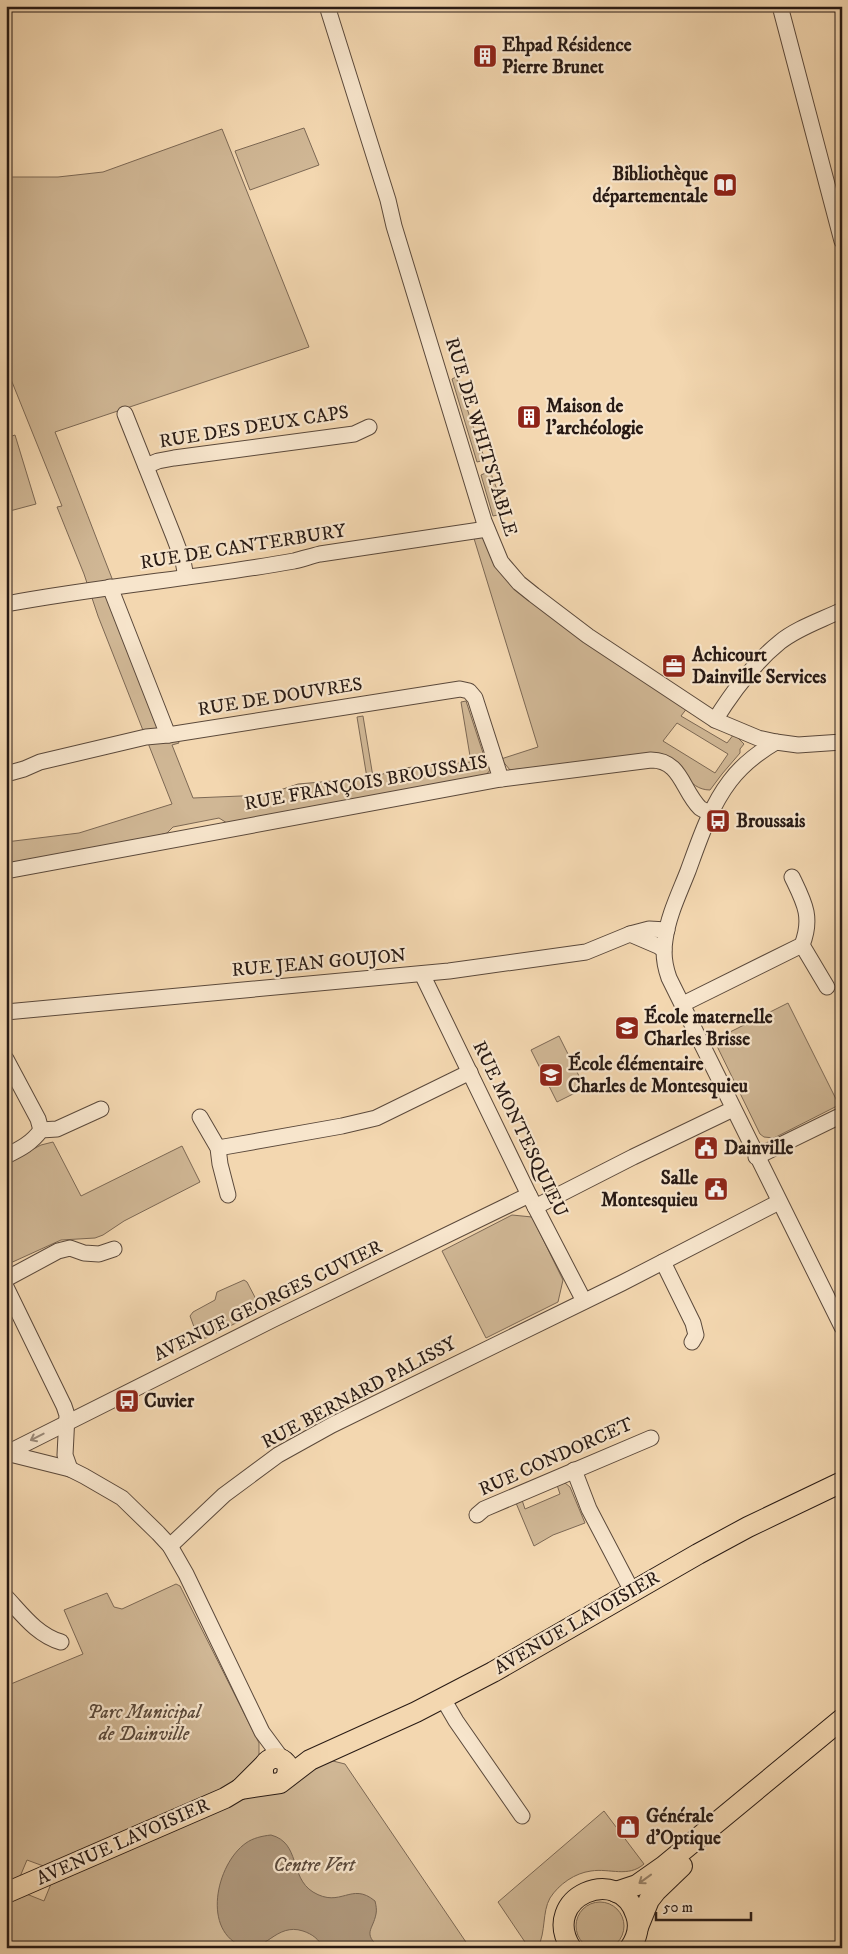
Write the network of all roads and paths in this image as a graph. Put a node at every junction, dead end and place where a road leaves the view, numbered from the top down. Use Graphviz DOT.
graph roads {
  1 [pos="327,6"];
  2 [pos="780,6"];
  3 [pos="842,241"];
  4 [pos="125,414"];
  5 [pos="368,427"];
  6 [pos="146,466"];
  7 [pos="487,530"];
  8 [pos="186,577"];
  9 [pos="110,587"];
  10 [pos="6,604"];
  11 [pos="842,610"];
  12 [pos="716,720"];
  13 [pos="168,735"];
  14 [pos="776,742"];
  15 [pos="842,742"];
  16 [pos="6,774"];
  17 [pos="501,779"];
  18 [pos="711,814"];
  19 [pos="6,871"];
  20 [pos="792,877"];
  21 [pos="667,930"];
  22 [pos="630,934"];
  23 [pos="802,945"];
  24 [pos="664,950"];
  25 [pos="422,974"];
  26 [pos="827,987"];
  27 [pos="683,1004"];
  28 [pos="6,1012"];
  29 [pos="6,1059"];
  30 [pos="470,1072"];
  31 [pos="101,1109"];
  32 [pos="733,1109"];
  33 [pos="842,1115"];
  34 [pos="200,1117"];
  35 [pos="39,1133"];
  36 [pos="218,1148"];
  37 [pos="6,1156"];
  38 [pos="756,1158"];
  39 [pos="228,1196"];
  40 [pos="532,1201"];
  41 [pos="779,1202"];
  42 [pos="114,1249"];
  43 [pos="663,1262"];
  44 [pos="6,1279"];
  45 [pos="6,1287"];
  46 [pos="584,1301"];
  47 [pos="836,1303"];
  48 [pos="842,1327"];
  49 [pos="692,1342"];
  50 [pos="67,1422"];
  51 [pos="651,1438"];
  52 [pos="6,1453"];
  53 [pos="70,1469"];
  54 [pos="574,1470"];
  55 [pos="842,1482"];
  56 [pos="477,1514"];
  57 [pos="170,1546"];
  58 [pos="632,1591"];
  59 [pos="6,1597"];
  60 [pos="60,1642"];
  61 [pos="442,1697"];
  62 [pos="842,1719"];
  63 [pos="837,1738"];
  64 [pos="276,1768"];
  65 [pos="522,1816"];
  66 [pos="616,1892"];
  67 [pos="6,1893"];
  68 [pos="638,1927"];
  69 [pos="564,1943"];
  70 [pos="630,1948"];
  1 -- 7 [label="street, RUE DE WHITSTABLE"];
  2 -- 3 [label="street"];
  4 -- 6 [label="street, RUE DES DEUX CAPS"];
  5 -- 6 [label="street, RUE DES DEUX CAPS"];
  6 -- 8 [label="street, RUE DES DEUX CAPS"];
  7 -- 8 [label="street, RUE DE CANTERBURY"];
  7 -- 12 [label="street, RUE DE WHITSTABLE"];
  8 -- 9 [label="street, RUE DE CANTERBURY"];
  9 -- 10 [label="street, RUE DE CANTERBURY"];
  9 -- 13 [label="street"];
  11 -- 12 [label="street"];
  12 -- 14 [label="street, RUE DE WHITSTABLE"];
  13 -- 16 [label="street, RUE DE DOUVRES"];
  13 -- 17 [label="street, RUE DE DOUVRES"];
  14 -- 15 [label="street"];
  14 -- 18 [label="street"];
  17 -- 18 [label="street, RUE FRANÇOIS BROUSSAIS"];
  17 -- 19 [label="street, RUE FRANÇOIS BROUSSAIS"];
  18 -- 21 [label="street"];
  20 -- 23 [label="street"];
  21 -- 22 [label="street, RUE JEAN GOUJON"];
  21 -- 24 [label="street"];
  22 -- 24 [label="street"];
  22 -- 25 [label="street, RUE JEAN GOUJON"];
  23 -- 26 [label="street"];
  23 -- 27 [label="street"];
  24 -- 27 [label="street"];
  25 -- 28 [label="street, RUE JEAN GOUJON"];
  25 -- 30 [label="street, RUE MONTESQUIEU"];
  27 -- 32 [label="street"];
  29 -- 35 [label="street"];
  30 -- 36 [label="street"];
  30 -- 40 [label="street, RUE MONTESQUIEU"];
  31 -- 35 [label="street"];
  32 -- 38 [label="street"];
  32 -- 40 [label="street, AVENUE GEORGES CUVIER"];
  33 -- 38 [label="street"];
  34 -- 36 [label="street"];
  35 -- 37 [label="street"];
  36 -- 39 [label="street"];
  38 -- 41 [label="street"];
  40 -- 46 [label="street, RUE MONTESQUIEU"];
  40 -- 50 [label="street, AVENUE GEORGES CUVIER"];
  41 -- 43 [label="street, RUE BERNARD PALISSY"];
  41 -- 47 [label="street"];
  42 -- 44 [label="street"];
  43 -- 46 [label="street, RUE BERNARD PALISSY"];
  43 -- 49 [label="street"];
  45 -- 50 [label="street"];
  46 -- 57 [label="street, RUE BERNARD PALISSY"];
  47 -- 48 [label="street"];
  50 -- 52 [label="street, AVENUE GEORGES CUVIER, one-way"];
  50 -- 53 [label="street"];
  51 -- 54 [label="street, RUE CONDORCET"];
  52 -- 53 [label="street"];
  53 -- 57 [label="street"];
  54 -- 56 [label="street, RUE CONDORCET"];
  54 -- 58 [label="street"];
  55 -- 58 [label="main road, AVENUE LAVOISIER"];
  57 -- 64 [label="street"];
  58 -- 61 [label="main road, AVENUE LAVOISIER"];
  59 -- 60 [label="street"];
  61 -- 64 [label="main road, AVENUE LAVOISIER"];
  61 -- 65 [label="street"];
  62 -- 66 [label="main road, one-way"];
  63 -- 68 [label="main road"];
  64 -- 67 [label="main road, AVENUE LAVOISIER"];
  66 -- 68 [label="main road"];
  66 -- 69 [label="main road"];
  68 -- 70 [label="main road"];
}
